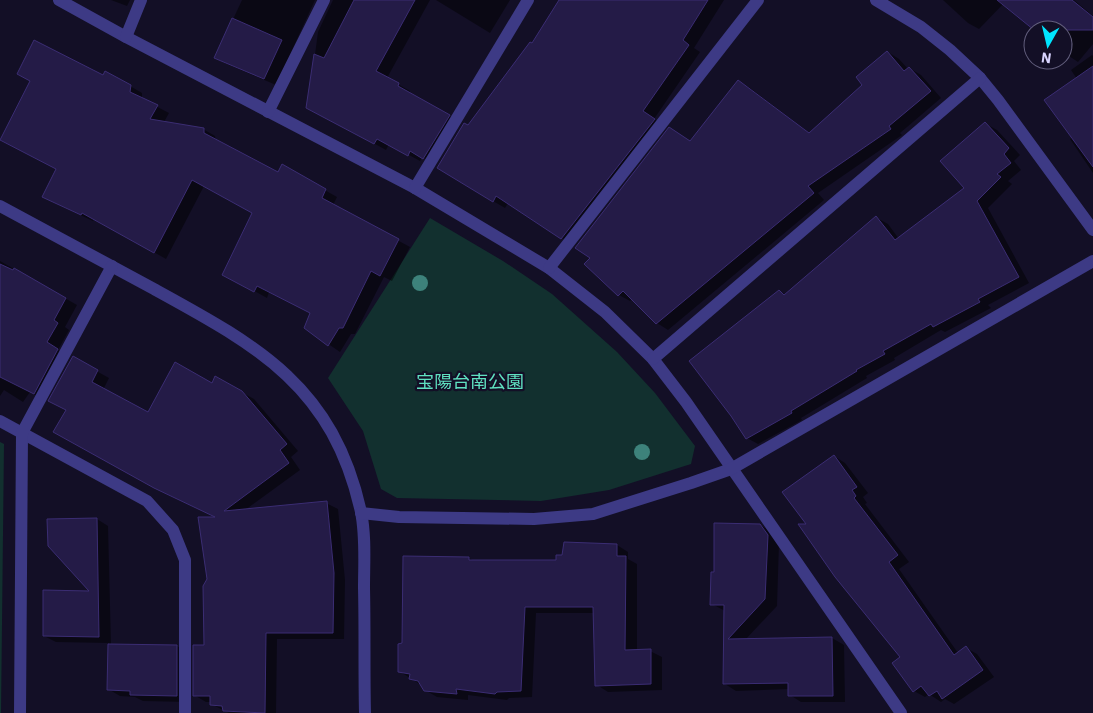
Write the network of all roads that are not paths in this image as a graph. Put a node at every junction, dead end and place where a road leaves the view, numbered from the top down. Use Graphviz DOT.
graph roads {
  1 [pos="59,0"];
  2 [pos="141,0"];
  3 [pos="324,0"];
  4 [pos="528,0"];
  5 [pos="758,0"];
  6 [pos="876,0"];
  7 [pos="126,37"];
  8 [pos="980,78"];
  9 [pos="268,112"];
  10 [pos="415,188"];
  11 [pos="0,206"];
  12 [pos="1093,230"];
  13 [pos="1093,261"];
  14 [pos="112,266"];
  15 [pos="550,268"];
  16 [pos="653,359"];
  17 [pos="0,421"];
  18 [pos="22,433"];
  19 [pos="731,469"];
  20 [pos="361,513"];
  21 [pos="20,713"];
  22 [pos="185,713"];
  23 [pos="365,713"];
  24 [pos="901,713"];
  1 -- 7 [label="street"];
  2 -- 7 [label="street"];
  3 -- 9 [label="street"];
  4 -- 10 [label="street"];
  5 -- 15 [label="street"];
  6 -- 8 [label="street"];
  7 -- 9 [label="street"];
  8 -- 12 [label="street"];
  8 -- 16 [label="street"];
  9 -- 10 [label="street"];
  10 -- 15 [label="street"];
  11 -- 14 [label="street"];
  13 -- 19 [label="street"];
  14 -- 18 [label="street"];
  14 -- 20 [label="street"];
  15 -- 16 [label="street"];
  16 -- 19 [label="street"];
  17 -- 18 [label="street"];
  18 -- 21 [label="street"];
  18 -- 22 [label="street"];
  19 -- 20 [label="street"];
  19 -- 24 [label="street"];
  20 -- 23 [label="street"];
}
